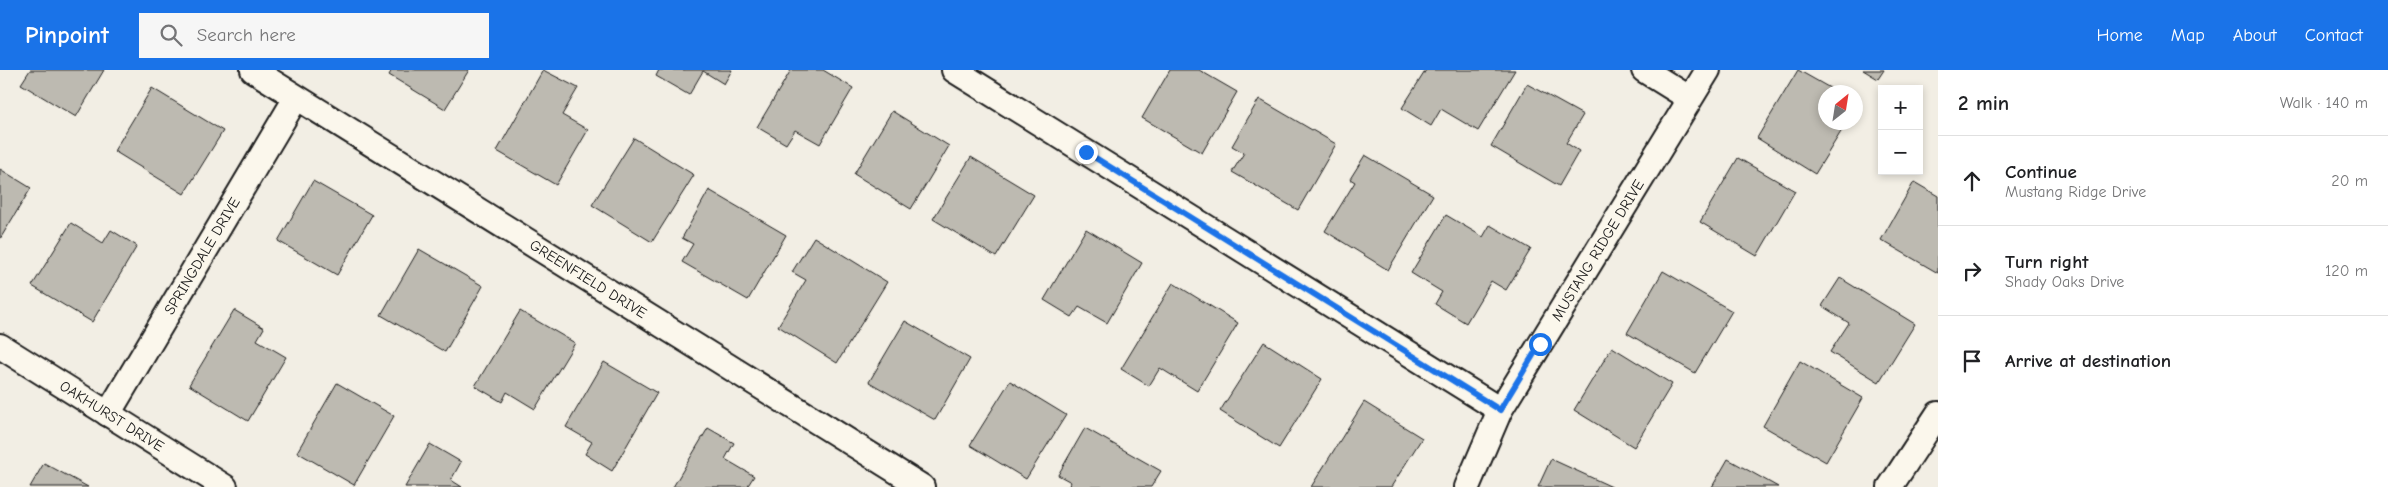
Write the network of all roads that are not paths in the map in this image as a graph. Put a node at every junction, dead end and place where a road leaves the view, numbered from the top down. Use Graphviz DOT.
graph roads {
  1 [pos="253,70"];
  2 [pos="954,70"];
  3 [pos="1644,70"];
  4 [pos="1708,70"];
  5 [pos="296,98"];
  6 [pos="1689,98"];
  7 [pos="0,346"];
  8 [pos="1500,410"];
  9 [pos="108,414"];
  10 [pos="1938,414"];
  11 [pos="225,487"];
  12 [pos="922,487"];
  13 [pos="1467,487"];
  14 [pos="1890,487"];
  1 -- 5 [label="street, GREENFIELD DRIVE"];
  2 -- 8 [label="street"];
  3 -- 6 [label="street"];
  4 -- 6 [label="street, MUSTANG RIDGE DRIVE"];
  5 -- 9 [label="street, SPRINGDALE DRIVE"];
  5 -- 12 [label="street, GREENFIELD DRIVE"];
  6 -- 8 [label="street, MUSTANG RIDGE DRIVE"];
  7 -- 9 [label="street, OAKHURST DRIVE"];
  8 -- 13 [label="street, MUSTANG RIDGE DRIVE"];
  9 -- 11 [label="street, OAKHURST DRIVE"];
  10 -- 14 [label="street"];
}
